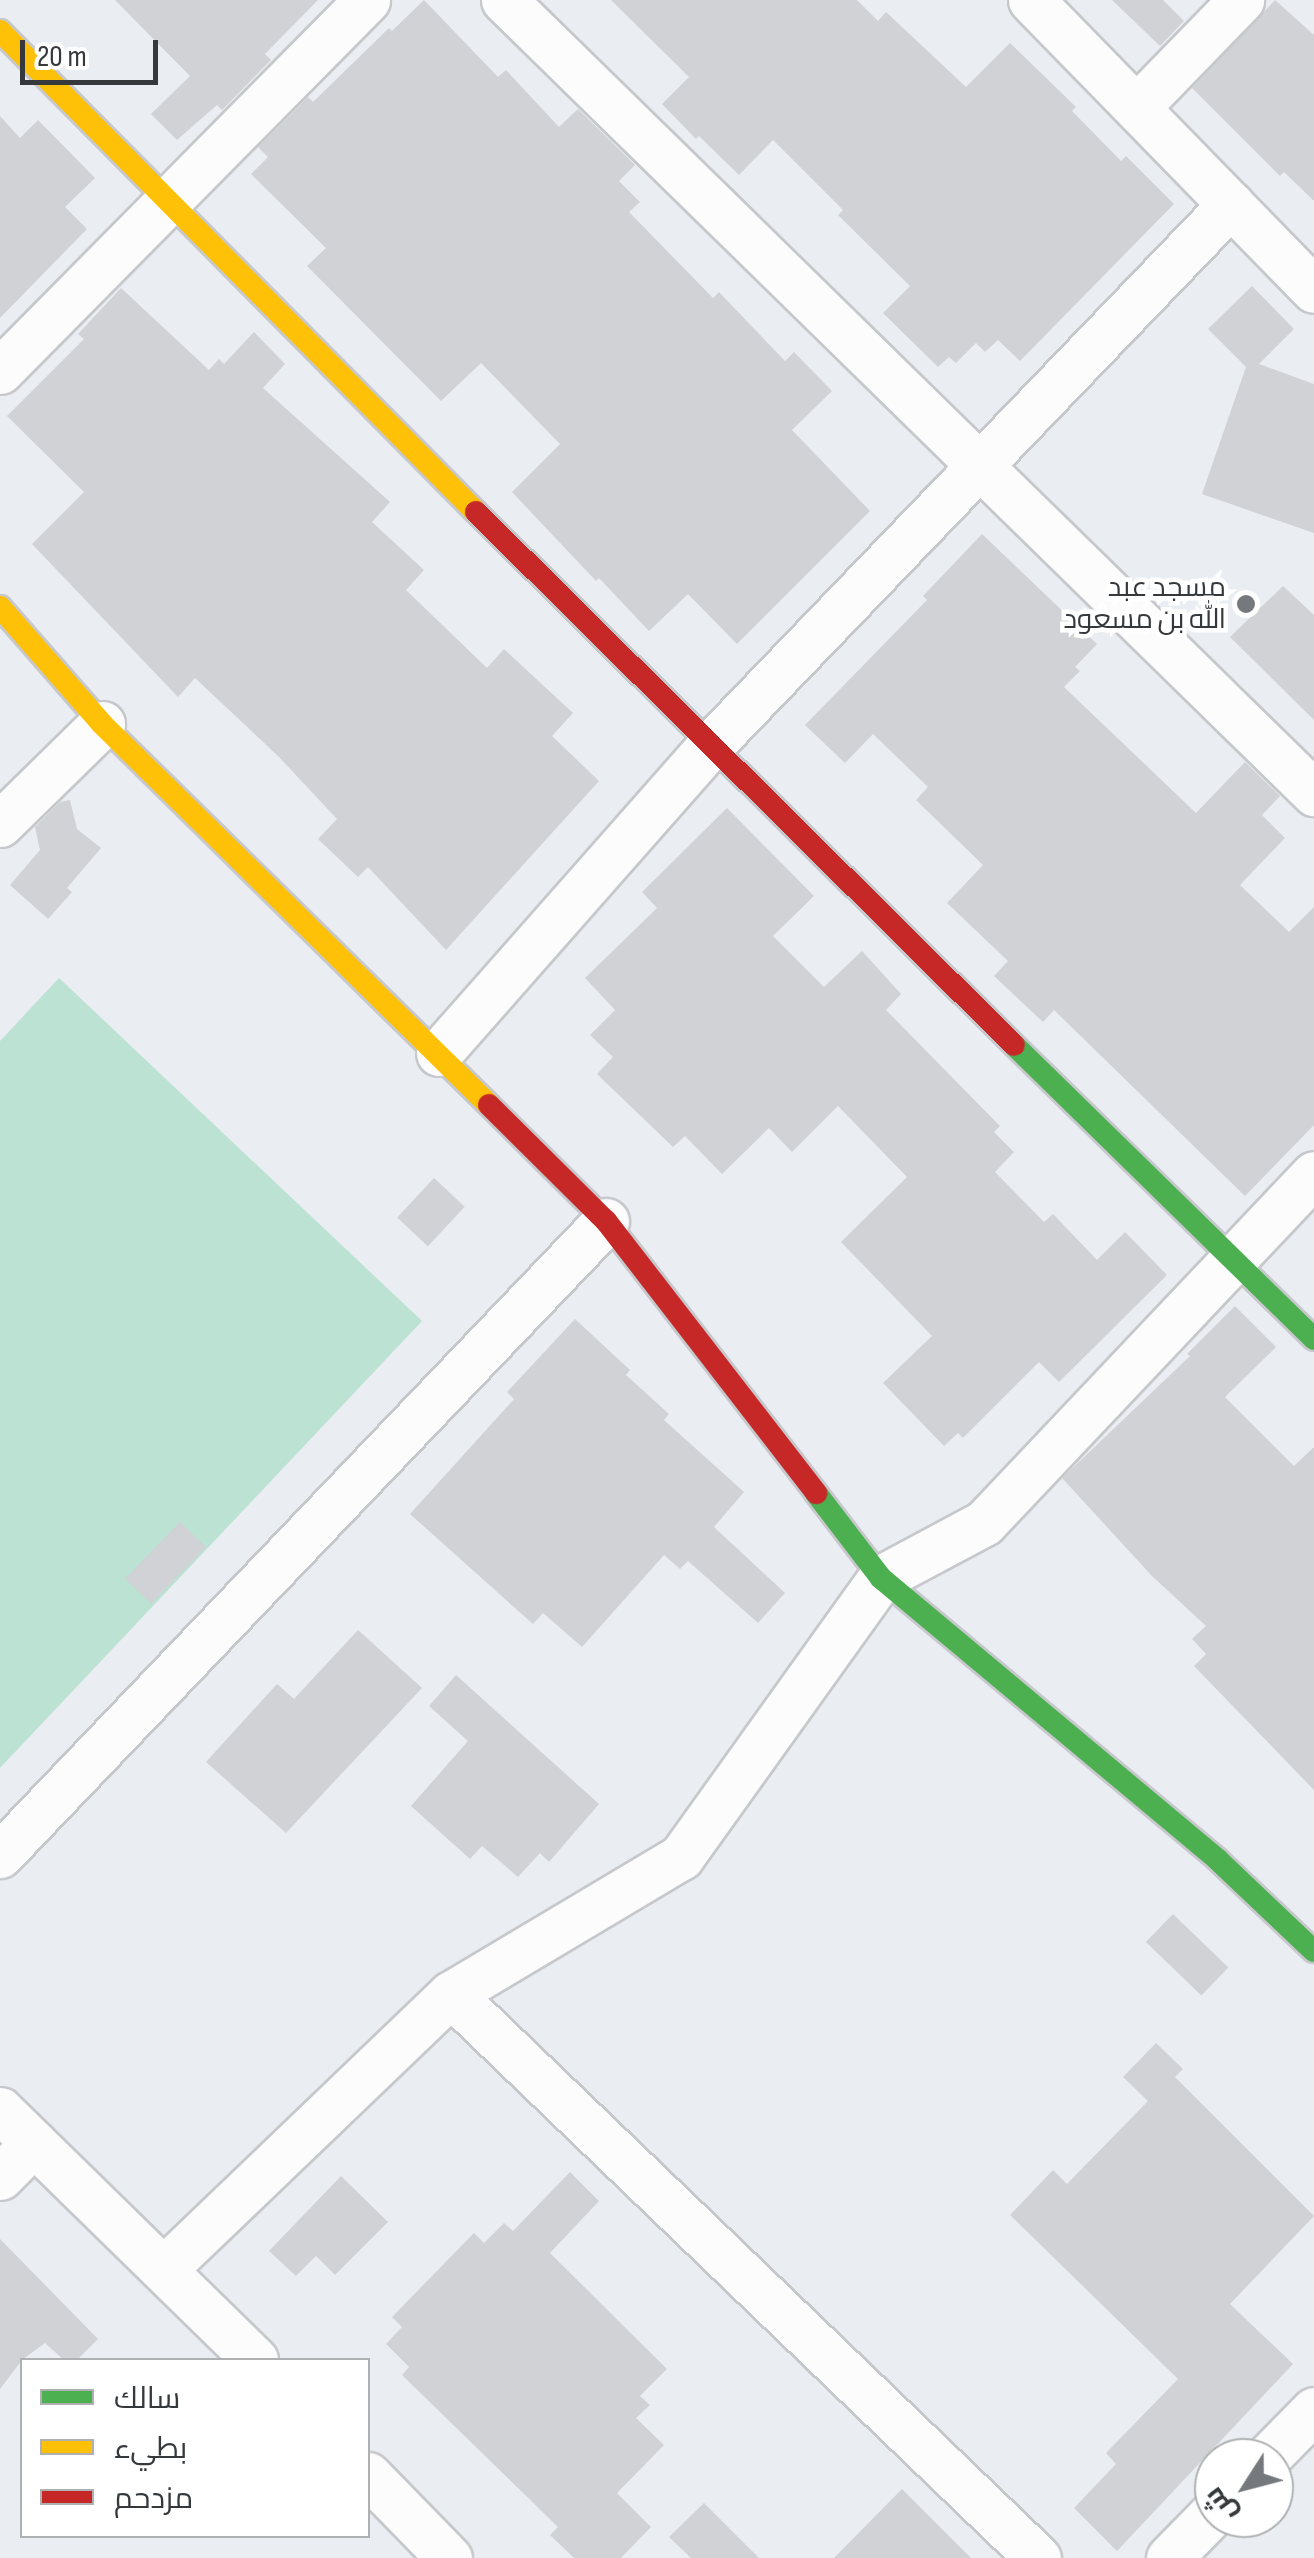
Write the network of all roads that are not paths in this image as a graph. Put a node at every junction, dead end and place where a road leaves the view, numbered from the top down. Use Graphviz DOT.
graph roads {
  1 [pos="367,0"];
  2 [pos="504,0"];
  3 [pos="1031,0"];
  4 [pos="1241,0"];
  5 [pos="0,31"];
  6 [pos="1138,106"];
  7 [pos="170,201"];
  8 [pos="1231,204"];
  9 [pos="1314,290"];
  10 [pos="0,371"];
  11 [pos="977,466"];
  12 [pos="0,607"];
  13 [pos="102,724"];
  14 [pos="709,747"];
  15 [pos="1314,794"];
  16 [pos="0,824"];
  17 [pos="439,1053"];
  18 [pos="1314,1174"];
  19 [pos="606,1221"];
  20 [pos="1231,1261"];
  21 [pos="1314,1339"];
  22 [pos="881,1578"];
  23 [pos="0,1854"];
  24 [pos="1314,1952"];
  25 [pos="451,1994"];
  26 [pos="0,2110"];
  27 [pos="34,2143"];
  28 [pos="0,2177"];
  29 [pos="164,2268"];
  30 [pos="253,2358"];
  31 [pos="1314,2410"];
  32 [pos="1287,2438"];
  33 [pos="370,2477"];
  34 [pos="1194,2532"];
  35 [pos="449,2558"];
  36 [pos="1038,2558"];
  37 [pos="1169,2558"];
  1 -- 7 [label="street"];
  2 -- 11 [label="street"];
  3 -- 6 [label="street"];
  4 -- 6 [label="street"];
  5 -- 7 [label="street"];
  6 -- 8 [label="street"];
  7 -- 10 [label="street"];
  7 -- 14 [label="street"];
  8 -- 9 [label="street"];
  8 -- 11 [label="street"];
  11 -- 14 [label="street"];
  11 -- 15 [label="street"];
  12 -- 13 [label="street"];
  13 -- 16 [label="street"];
  13 -- 17 [label="street"];
  14 -- 17 [label="street"];
  14 -- 20 [label="street"];
  17 -- 19 [label="street"];
  18 -- 20 [label="street"];
  19 -- 22 [label="street"];
  19 -- 23 [label="street"];
  20 -- 21 [label="street"];
  20 -- 22 [label="street"];
  22 -- 24 [label="street"];
  22 -- 25 [label="street"];
  25 -- 29 [label="street"];
  25 -- 36 [label="street"];
  26 -- 27 [label="street"];
  27 -- 28 [label="street"];
  27 -- 29 [label="street"];
  29 -- 30 [label="street"];
  31 -- 32 [label="street"];
  33 -- 35 [label="street"];
  34 -- 37 [label="street"];
}
